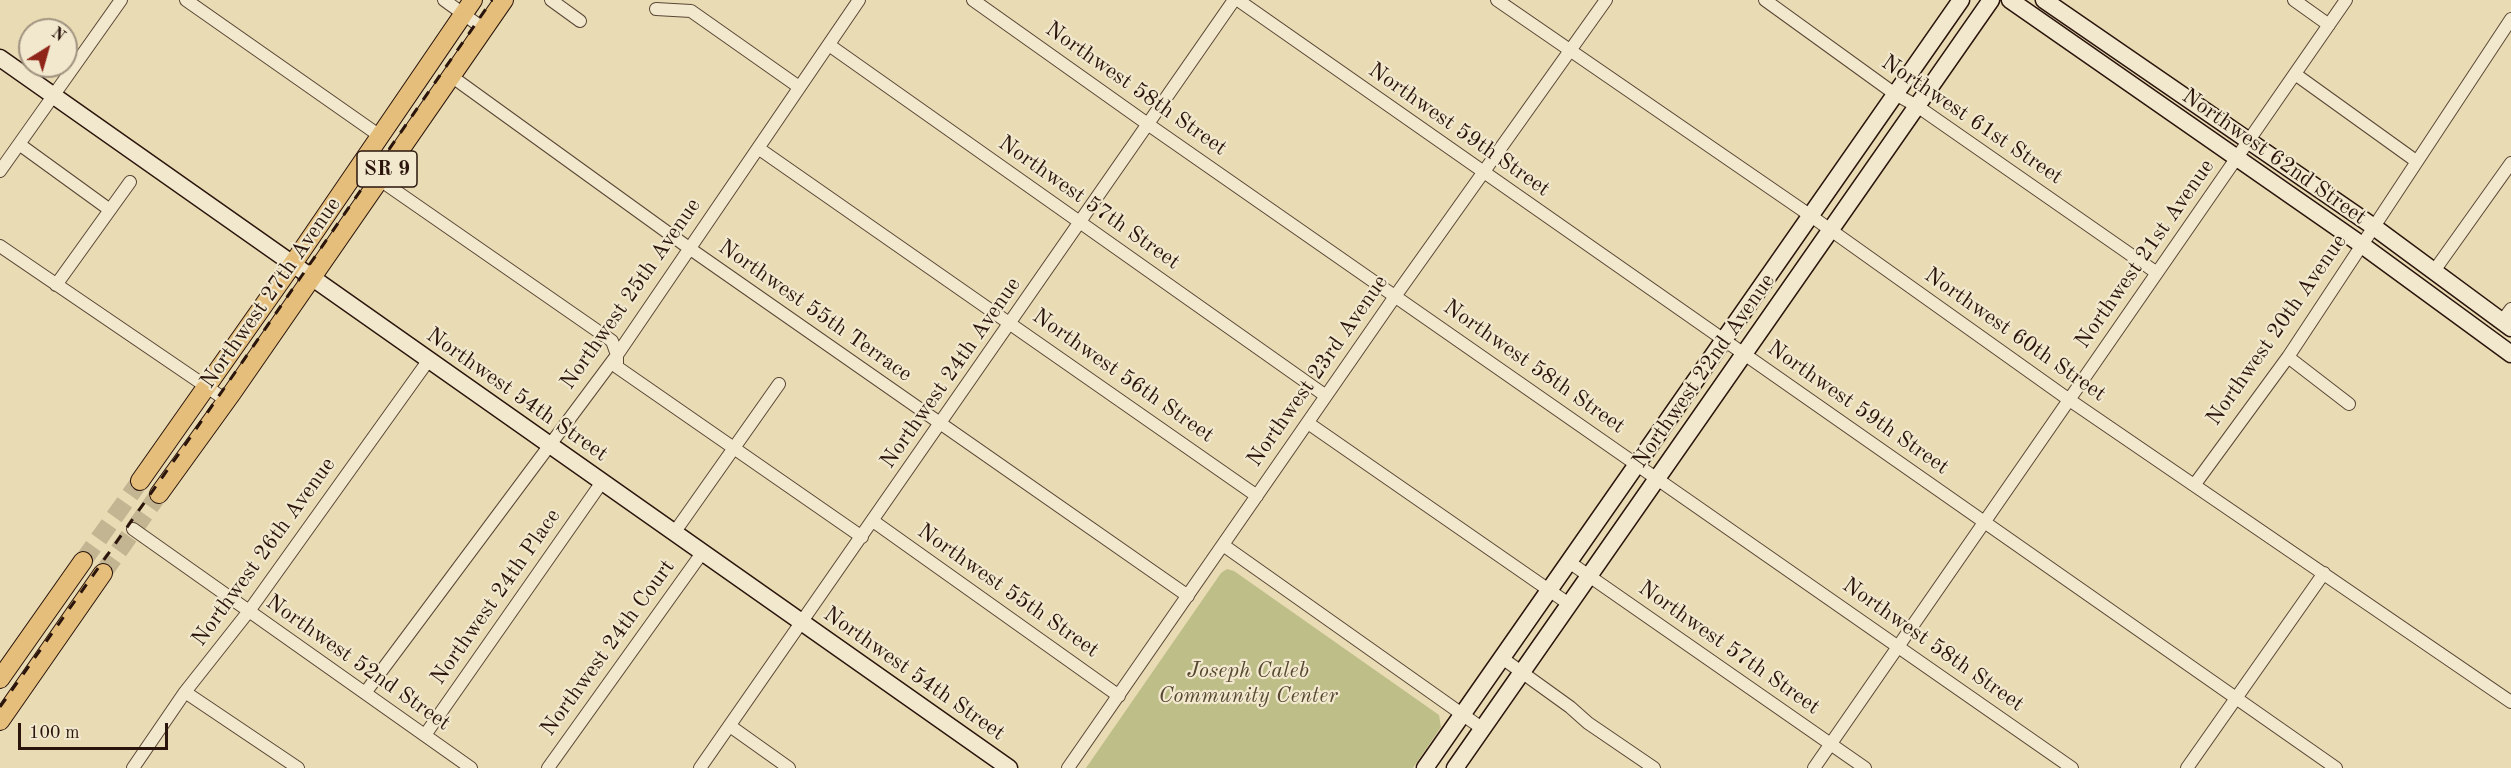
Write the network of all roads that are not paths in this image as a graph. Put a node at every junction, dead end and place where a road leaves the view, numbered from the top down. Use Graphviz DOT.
graph roads {
  1 [pos="121,0"];
  2 [pos="186,0"];
  3 [pos="444,0"];
  4 [pos="504,0"];
  5 [pos="551,0"];
  6 [pos="860,0"];
  7 [pos="973,0"];
  8 [pos="1236,0"];
  9 [pos="1606,0"];
  10 [pos="1766,0"];
  11 [pos="1961,0"];
  12 [pos="1991,0"];
  13 [pos="2010,0"];
  14 [pos="2044,0"];
  15 [pos="2295,0"];
  16 [pos="2346,0"];
  17 [pos="1501,1"];
  18 [pos="468,7"];
  19 [pos="656,9"];
  20 [pos="2511,19"];
  21 [pos="580,21"];
  22 [pos="2329,25"];
  23 [pos="484,29"];
  24 [pos="829,45"];
  25 [pos="1569,51"];
  26 [pos="0,58"];
  27 [pos="2295,74"];
  28 [pos="451,76"];
  29 [pos="800,87"];
  30 [pos="1895,94"];
  31 [pos="54,96"];
  32 [pos="1917,106"];
  33 [pos="1149,125"];
  34 [pos="380,136"];
  35 [pos="2249,142"];
  36 [pos="19,144"];
  37 [pos="758,148"];
  38 [pos="2238,159"];
  39 [pos="2416,160"];
  40 [pos="2511,163"];
  41 [pos="0,171"];
  42 [pos="1483,173"];
  43 [pos="380,180"];
  44 [pos="130,182"];
  45 [pos="110,210"];
  46 [pos="1811,216"];
  47 [pos="1079,223"];
  48 [pos="2374,227"];
  49 [pos="1830,230"];
  50 [pos="2362,245"];
  51 [pos="0,246"];
  52 [pos="689,248"];
  53 [pos="292,265"];
  54 [pos="2434,271"];
  55 [pos="2157,273"];
  56 [pos="311,279"];
  57 [pos="57,285"];
  58 [pos="1396,295"];
  59 [pos="2508,319"];
  60 [pos="1011,323"];
  61 [pos="1723,341"];
  62 [pos="2511,354"];
  63 [pos="617,355"];
  64 [pos="1743,355"];
  65 [pos="2288,357"];
  66 [pos="428,361"];
  67 [pos="779,384"];
  68 [pos="206,387"];
  69 [pos="1326,396"];
  70 [pos="2068,399"];
  71 [pos="226,400"];
  72 [pos="2349,404"];
  73 [pos="1308,423"];
  74 [pos="940,424"];
  75 [pos="549,446"];
  76 [pos="732,448"];
  77 [pos="1637,465"];
  78 [pos="1657,479"];
  79 [pos="140,481"];
  80 [pos="602,482"];
  81 [pos="2195,484"];
  82 [pos="159,494"];
  83 [pos="1257,496"];
  84 [pos="873,521"];
  85 [pos="1984,522"];
  86 [pos="133,529"];
  87 [pos="674,533"];
  88 [pos="862,537"];
  89 [pos="1223,545"];
  90 [pos="702,553"];
  91 [pos="83,561"];
  92 [pos="1569,562"];
  93 [pos="103,573"];
  94 [pos="2324,573"];
  95 [pos="1589,576"];
  96 [pos="1549,590"];
  97 [pos="1188,596"];
  98 [pos="1569,604"];
  99 [pos="48,610"];
  100 [pos="249,611"];
  101 [pos="802,623"];
  102 [pos="59,636"];
  103 [pos="1898,646"];
  104 [pos="1502,658"];
  105 [pos="1522,672"];
  106 [pos="0,679"];
  107 [pos="185,692"];
  108 [pos="365,693"];
  109 [pos="1119,696"];
  110 [pos="2235,699"];
  111 [pos="2511,702"];
  112 [pos="1463,714"];
  113 [pos="0,721"];
  114 [pos="730,726"];
  115 [pos="1483,729"];
  116 [pos="425,735"];
  117 [pos="1830,744"];
  118 [pos="133,768"];
  119 [pos="298,768"];
  120 [pos="471,768"];
  121 [pos="548,768"];
  122 [pos="699,768"];
  123 [pos="789,768"];
  124 [pos="1008,768"];
  125 [pos="1068,768"];
  126 [pos="1425,768"];
  127 [pos="1455,768"];
  128 [pos="1654,768"];
  129 [pos="1814,768"];
  130 [pos="1865,768"];
  131 [pos="2072,768"];
  132 [pos="2187,768"];
  133 [pos="2336,768"];
  1 -- 31 [label="street"];
  2 -- 34 [label="street"];
  3 -- 18 [label="street"];
  4 -- 23 [label="main road, Northwest 27th Avenue / SR 9"];
  5 -- 21 [label="street"];
  6 -- 24 [label="street, Northwest 25th Avenue"];
  7 -- 33 [label="street, Northwest 58th Street"];
  8 -- 33 [label="street, Northwest 24th Avenue"];
  8 -- 42 [label="street, Northwest 59th Street"];
  9 -- 25 [label="street, Northwest 23rd Avenue"];
  10 -- 30 [label="street, Northwest 61st Street"];
  11 -- 30 [label="main road, Northwest 22nd Avenue"];
  12 -- 32 [label="main road, Northwest 22nd Avenue"];
  13 -- 38 [label="main road, Northwest 62nd Street"];
  14 -- 35 [label="main road, Northwest 62nd Street"];
  15 -- 22 [label="street"];
  16 -- 22 [label="street, Northwest 21st Avenue"];
  17 -- 25 [label="street, Northwest 60th Street"];
  18 -- 23 [label="street"];
  18 -- 34 [label="main road, Northwest 27th Avenue / SR 9"];
  19 -- 29 [label="street"];
  20 -- 39 [label="street, Northwest 20th Avenue"];
  22 -- 27 [label="street, Northwest 21st Avenue"];
  23 -- 28 [label="main road, Northwest 27th Avenue / SR 9"];
  24 -- 29 [label="street, Northwest 25th Avenue"];
  24 -- 47 [label="street, Northwest 57th Street"];
  25 -- 42 [label="street, Northwest 23rd Avenue"];
  25 -- 46 [label="street, Northwest 60th Street"];
  26 -- 31 [label="main road, Northwest 54th Street"];
  27 -- 35 [label="street, Northwest 21st Avenue"];
  27 -- 39 [label="street"];
  28 -- 43 [label="main road, Northwest 27th Avenue / SR 9"];
  28 -- 52 [label="street, Northwest 55th Terrace"];
  29 -- 37 [label="street, Northwest 25th Avenue"];
  30 -- 32 [label="street, Northwest 61st Street"];
  30 -- 46 [label="main road, Northwest 22nd Avenue"];
  31 -- 36 [label="street"];
  31 -- 53 [label="main road, Northwest 54th Street"];
  32 -- 49 [label="main road, Northwest 22nd Avenue"];
  32 -- 55 [label="street, Northwest 61st Street"];
  33 -- 47 [label="street, Northwest 24th Avenue"];
  33 -- 58 [label="street, Northwest 58th Street"];
  34 -- 53 [label="main road, Northwest 27th Avenue / SR 9"];
  35 -- 38 [label="street, Northwest 21st Avenue"];
  35 -- 48 [label="main road, Northwest 62nd Street"];
  36 -- 41 [label="street"];
  36 -- 45 [label="street"];
  37 -- 52 [label="street, Northwest 25th Avenue"];
  37 -- 60 [label="street, Northwest 56th Street"];
  38 -- 50 [label="main road, Northwest 62nd Street"];
  38 -- 55 [label="street, Northwest 21st Avenue"];
  39 -- 48 [label="street, Northwest 20th Avenue"];
  40 -- 54 [label="street"];
  42 -- 58 [label="street, Northwest 23rd Avenue"];
  42 -- 61 [label="street, Northwest 59th Street"];
  43 -- 56 [label="main road, Northwest 27th Avenue / SR 9"];
  43 -- 63 [label="street"];
  44 -- 45 [label="street"];
  45 -- 57 [label="street"];
  46 -- 49 [label="street, Northwest 60th Street"];
  46 -- 61 [label="main road, Northwest 22nd Avenue"];
  47 -- 60 [label="street, Northwest 24th Avenue"];
  47 -- 69 [label="street, Northwest 57th Street"];
  48 -- 50 [label="street, Northwest 20th Avenue"];
  48 -- 54 [label="main road, Northwest 62nd Street"];
  49 -- 64 [label="main road, Northwest 22nd Avenue"];
  49 -- 70 [label="street, Northwest 60th Street"];
  50 -- 62 [label="main road, Northwest 62nd Street"];
  50 -- 65 [label="street, Northwest 20th Avenue"];
  51 -- 57 [label="street"];
  52 -- 63 [label="street, Northwest 25th Avenue"];
  52 -- 74 [label="street, Northwest 55th Terrace"];
  53 -- 56 [label="main road, Northwest 54th Street"];
  53 -- 68 [label="main road, Northwest 27th Avenue / SR 9"];
  54 -- 59 [label="main road, Northwest 62nd Street"];
  55 -- 70 [label="street, Northwest 21st Avenue"];
  56 -- 66 [label="main road, Northwest 54th Street"];
  56 -- 71 [label="main road, Northwest 27th Avenue / SR 9"];
  57 -- 68 [label="street"];
  58 -- 69 [label="street, Northwest 23rd Avenue"];
  58 -- 77 [label="street, Northwest 58th Street"];
  60 -- 74 [label="street, Northwest 24th Avenue"];
  60 -- 83 [label="street, Northwest 56th Street"];
  61 -- 64 [label="street, Northwest 59th Street"];
  61 -- 77 [label="main road, Northwest 22nd Avenue"];
  63 -- 75 [label="street, Northwest 25th Avenue"];
  63 -- 76 [label="street"];
  64 -- 78 [label="main road, Northwest 22nd Avenue"];
  64 -- 85 [label="street, Northwest 59th Street"];
  65 -- 72 [label="street"];
  65 -- 81 [label="street, Northwest 20th Avenue"];
  66 -- 75 [label="main road, Northwest 54th Street"];
  66 -- 100 [label="street, Northwest 26th Avenue"];
  67 -- 76 [label="street, Northwest 24th Court"];
  68 -- 71 [label="street"];
  68 -- 79 [label="main road, Northwest 27th Avenue / SR 9"];
  69 -- 73 [label="street, Northwest 23rd Avenue"];
  70 -- 81 [label="street, Northwest 60th Street"];
  70 -- 85 [label="street, Northwest 21st Avenue"];
  71 -- 82 [label="main road, Northwest 27th Avenue / SR 9"];
  73 -- 83 [label="street, Northwest 23rd Avenue"];
  73 -- 96 [label="street"];
  74 -- 84 [label="street, Northwest 24th Avenue"];
  74 -- 97 [label="street, Northwest 55th Terrace"];
  75 -- 80 [label="main road, Northwest 54th Street"];
  75 -- 108 [label="street, Northwest 25th Avenue"];
  76 -- 87 [label="street, Northwest 24th Court"];
  76 -- 88 [label="street"];
  77 -- 78 [label="street, Northwest 58th Street"];
  77 -- 92 [label="main road, Northwest 22nd Avenue"];
  78 -- 95 [label="main road, Northwest 22nd Avenue"];
  78 -- 103 [label="street, Northwest 58th Street"];
  80 -- 87 [label="main road, Northwest 54th Street"];
  80 -- 116 [label="street, Northwest 24th Place"];
  81 -- 94 [label="street, Northwest 60th Street"];
  83 -- 89 [label="street, Northwest 23rd Avenue"];
  84 -- 88 [label="street, Northwest 24th Avenue"];
  84 -- 109 [label="street, Northwest 55th Street"];
  85 -- 103 [label="street, Northwest 21st Avenue"];
  85 -- 110 [label="street, Northwest 59th Street"];
  86 -- 100 [label="street, Northwest 52nd Street"];
  87 -- 90 [label="main road, Northwest 54th Street"];
  88 -- 101 [label="street, Northwest 24th Avenue"];
  89 -- 97 [label="street, Northwest 23rd Avenue"];
  89 -- 112 [label="street"];
  90 -- 101 [label="main road, Northwest 54th Street"];
  90 -- 121 [label="street, Northwest 24th Court"];
  91 -- 99 [label="main road"];
  92 -- 95 [label="street, Northwest 57th Street"];
  92 -- 96 [label="main road, Northwest 22nd Avenue"];
  93 -- 102 [label="main road"];
  94 -- 110 [label="street"];
  94 -- 111 [label="street, Northwest 60th Street"];
  95 -- 98 [label="main road, Northwest 22nd Avenue"];
  95 -- 117 [label="street, Northwest 57th Street"];
  96 -- 98 [label="street"];
  96 -- 104 [label="main road, Northwest 22nd Avenue"];
  97 -- 109 [label="street, Northwest 23rd Avenue"];
  98 -- 105 [label="main road, Northwest 22nd Avenue"];
  99 -- 102 [label="main road"];
  99 -- 106 [label="main road"];
  100 -- 107 [label="street, Northwest 26th Avenue"];
  100 -- 108 [label="street, Northwest 52nd Street"];
  101 -- 114 [label="street, Northwest 24th Avenue"];
  101 -- 124 [label="main road, Northwest 54th Street"];
  102 -- 113 [label="main road"];
  103 -- 117 [label="street, Northwest 21st Avenue"];
  103 -- 131 [label="street, Northwest 58th Street"];
  104 -- 105 [label="street"];
  104 -- 112 [label="main road, Northwest 22nd Avenue"];
  105 -- 115 [label="main road, Northwest 22nd Avenue"];
  105 -- 128 [label="street"];
  107 -- 118 [label="street, Northwest 26th Avenue"];
  107 -- 119 [label="street"];
  108 -- 116 [label="street, Northwest 52nd Street"];
  109 -- 125 [label="street, Northwest 23rd Avenue"];
  110 -- 132 [label="street"];
  110 -- 133 [label="street, Northwest 59th Street"];
  112 -- 115 [label="street"];
  112 -- 126 [label="main road, Northwest 22nd Avenue"];
  114 -- 122 [label="street, Northwest 24th Avenue"];
  114 -- 123 [label="street"];
  115 -- 127 [label="main road, Northwest 22nd Avenue"];
  116 -- 120 [label="street, Northwest 52nd Street"];
  117 -- 129 [label="street, Northwest 21st Avenue"];
  117 -- 130 [label="street, Northwest 57th Street"];
}
